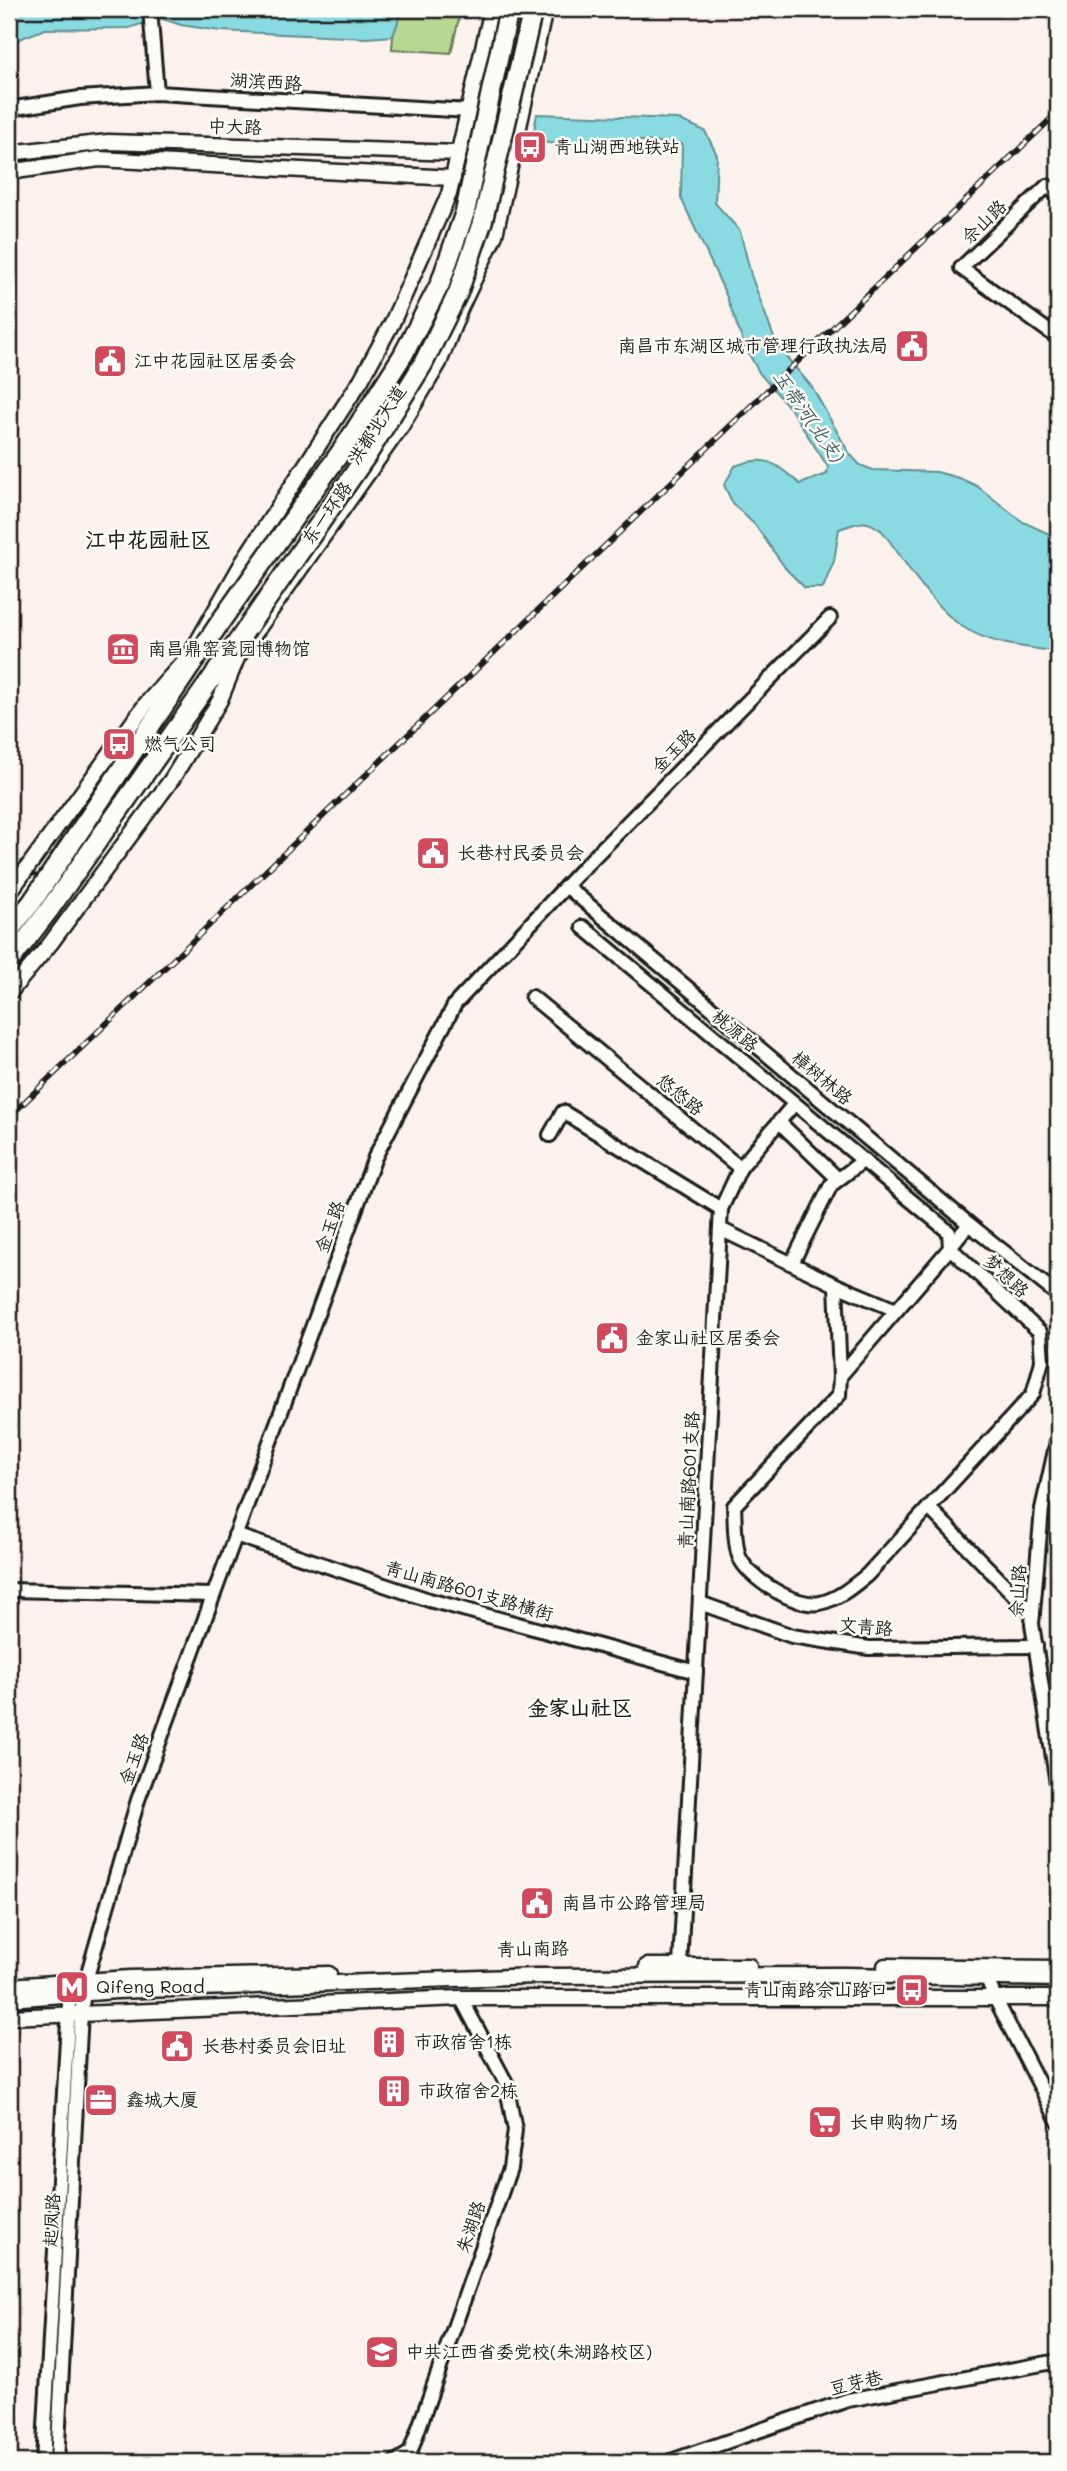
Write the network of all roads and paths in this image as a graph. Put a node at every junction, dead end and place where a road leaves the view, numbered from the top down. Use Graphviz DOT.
graph roads {
  1 [pos="150,9"];
  2 [pos="492,9"];
  3 [pos="509,9"];
  4 [pos="533,9"];
  5 [pos="545,9"];
  6 [pos="157,93"];
  7 [pos="9,108"];
  8 [pos="470,111"];
  9 [pos="522,116"];
  10 [pos="9,153"];
  11 [pos="460,153"];
  12 [pos="9,172"];
  13 [pos="453,178"];
  14 [pos="1058,195"];
  15 [pos="1058,338"];
  16 [pos="223,618"];
  17 [pos="830,618"];
  18 [pos="250,624"];
  19 [pos="566,886"];
  20 [pos="9,893"];
  21 [pos="9,917"];
  22 [pos="583,927"];
  23 [pos="9,931"];
  24 [pos="9,962"];
  25 [pos="9,981"];
  26 [pos="9,993"];
  27 [pos="532,997"];
  28 [pos="794,1104"];
  29 [pos="779,1122"];
  30 [pos="550,1135"];
  31 [pos="863,1160"];
  32 [pos="740,1168"];
  33 [pos="838,1179"];
  34 [pos="721,1209"];
  35 [pos="970,1224"];
  36 [pos="720,1229"];
  37 [pos="950,1248"];
  38 [pos="792,1263"];
  39 [pos="836,1285"];
  40 [pos="1058,1294"];
  41 [pos="897,1310"];
  42 [pos="840,1376"];
  43 [pos="1058,1437"];
  44 [pos="929,1507"];
  45 [pos="235,1535"];
  46 [pos="9,1590"];
  47 [pos="214,1595"];
  48 [pos="700,1603"];
  49 [pos="1033,1614"];
  50 [pos="1035,1646"];
  51 [pos="696,1672"];
  52 [pos="1058,1790"];
  53 [pos="680,1965"];
  54 [pos="1058,1968"];
  55 [pos="1058,1979"];
  56 [pos="989,1982"];
  57 [pos="9,1986"];
  58 [pos="1058,1986"];
  59 [pos="76,1997"];
  60 [pos="461,1998"];
  61 [pos="1058,1998"];
  62 [pos="9,2001"];
  63 [pos="9,2017"];
  64 [pos="1058,2121"];
  65 [pos="1058,2361"];
  66 [pos="412,2458"];
  67 [pos="43,2462"];
  68 [pos="57,2462"];
  69 [pos="396,2462"];
  70 [pos="668,2462"];
  1 -- 6 [label="street"];
  2 -- 8 [label="main road"];
  3 -- 16 [label="highway, 东一环路, bridge"];
  4 -- 18 [label="highway, 东一环路, bridge"];
  5 -- 9 [label="main road, 洪都北大道"];
  6 -- 7 [label="street, 湖滨西路"];
  6 -- 8 [label="street, 湖滨西路"];
  8 -- 9 [label="street, 湖滨西路"];
  8 -- 11 [label="main road"];
  9 -- 25 [label="main road, 洪都北大道"];
  10 -- 11 [label="main road, 中大路"];
  11 -- 13 [label="main road"];
  12 -- 13 [label="main road"];
  13 -- 21 [label="main road"];
  14 -- 15 [label="street, 佘山路"];
  16 -- 20 [label="main road, bridge"];
  16 -- 23 [label="highway, 东一环路, bridge"];
  17 -- 19 [label="street, 金玉路"];
  18 -- 24 [label="highway, 东一环路, bridge"];
  18 -- 26 [label="main road, bridge"];
  19 -- 35 [label="street, 樟树林路"];
  19 -- 45 [label="street, 金玉路"];
  22 -- 28 [label="street, 桃源路"];
  27 -- 32 [label="street, 悠悠路"];
  28 -- 29 [label="street"];
  28 -- 31 [label="street, 桃源路"];
  29 -- 32 [label="street"];
  29 -- 33 [label="street"];
  30 -- 34 [label="street"];
  31 -- 33 [label="street"];
  31 -- 37 [label="street, 桃源路"];
  32 -- 34 [label="street"];
  33 -- 38 [label="street"];
  34 -- 36 [label="street, 青山南路601支路"];
  35 -- 37 [label="street"];
  35 -- 40 [label="street, 樟树林路"];
  36 -- 38 [label="street"];
  36 -- 48 [label="street, 青山南路601支路"];
  37 -- 41 [label="street, 梦想路"];
  37 -- 44 [label="street, 梦想路"];
  38 -- 39 [label="street"];
  39 -- 41 [label="street"];
  39 -- 42 [label="street"];
  41 -- 42 [label="street, 梦想路"];
  42 -- 44 [label="street, 梦想路"];
  43 -- 49 [label="street, 佘山路"];
  44 -- 49 [label="street"];
  45 -- 47 [label="street, 金玉路"];
  45 -- 51 [label="street, 青山南路601支路横街"];
  46 -- 47 [label="street"];
  47 -- 59 [label="street, 金玉路"];
  48 -- 50 [label="street, 文青路"];
  48 -- 51 [label="street, 青山南路601支路"];
  49 -- 50 [label="street, 佘山路"];
  50 -- 52 [label="street, 佘山路"];
  51 -- 53 [label="street, 青山南路601支路"];
  53 -- 56 [label="main road, 青山南路"];
  53 -- 59 [label="main road, 青山南路"];
  54 -- 56 [label="main road, 青山南路"];
  55 -- 56 [label="main road"];
  56 -- 58 [label="main road"];
  56 -- 59 [label="main road"];
  56 -- 60 [label="main road, 青山南路"];
  56 -- 61 [label="main road, 青山南路"];
  56 -- 64 [label="street"];
  57 -- 59 [label="main road, 青山南路"];
  59 -- 60 [label="main road, 青山南路"];
  59 -- 62 [label="main road"];
  59 -- 63 [label="main road, 青山南路"];
  59 -- 67 [label="street, 起凤路"];
  59 -- 68 [label="street, 起凤路"];
  60 -- 66 [label="street, 朱湖路"];
  65 -- 70 [label="street, 豆芽巷"];
  66 -- 69 [label="street, 朱湖路"];
}
